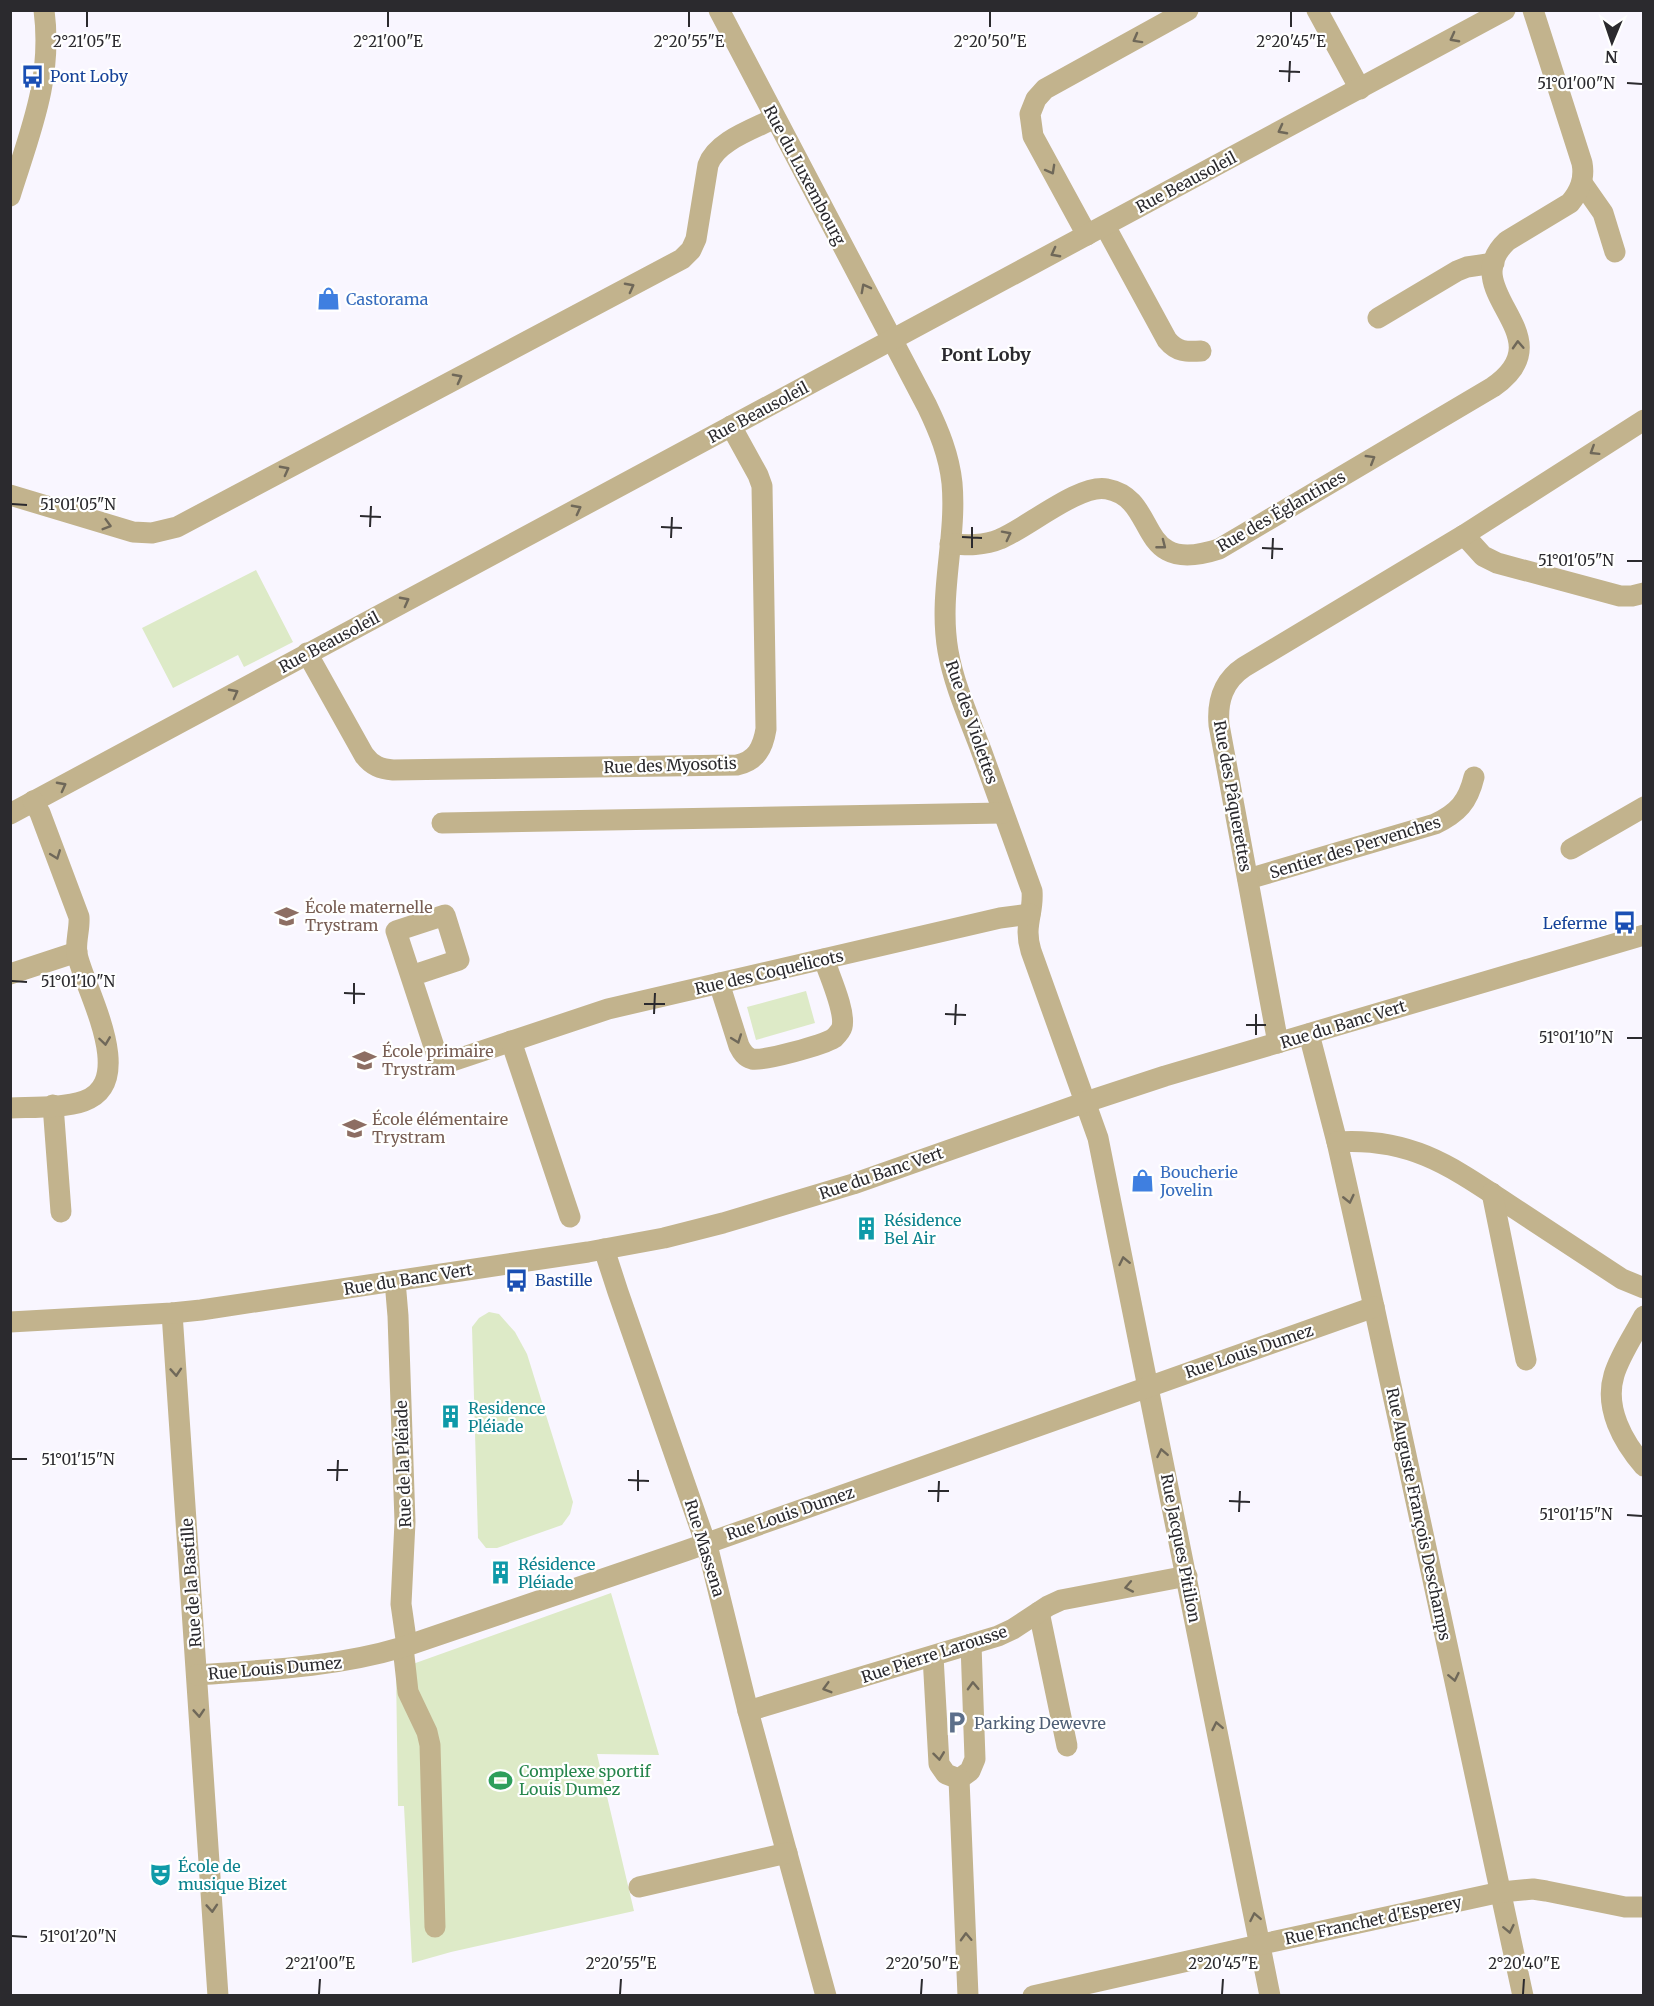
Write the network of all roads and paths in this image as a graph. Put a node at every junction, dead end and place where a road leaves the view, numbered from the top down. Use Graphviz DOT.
graph roads {
  1 [pos="44,10"];
  2 [pos="719,10"];
  3 [pos="1188,10"];
  4 [pos="1317,10"];
  5 [pos="1505,10"];
  6 [pos="1533,10"];
  7 [pos="1360,88"];
  8 [pos="775,118"];
  9 [pos="1582,183"];
  10 [pos="10,196"];
  11 [pos="1096,230"];
  12 [pos="1615,252"];
  13 [pos="1494,263"];
  14 [pos="1378,318"];
  15 [pos="892,340"];
  16 [pos="1201,351"];
  17 [pos="1644,420"];
  18 [pos="731,426"];
  19 [pos="10,495"];
  20 [pos="1464,536"];
  21 [pos="950,544"];
  22 [pos="1644,593"];
  23 [pos="307,653"];
  24 [pos="1474,777"];
  25 [pos="33,801"];
  26 [pos="1644,807"];
  27 [pos="1003,813"];
  28 [pos="10,814"];
  29 [pos="442,823"];
  30 [pos="1571,849"];
  31 [pos="1248,879"];
  32 [pos="1030,914"];
  33 [pos="1644,934"];
  34 [pos="77,952"];
  35 [pos="824,959"];
  36 [pos="10,974"];
  37 [pos="411,976"];
  38 [pos="719,983"];
  39 [pos="1309,1034"];
  40 [pos="511,1041"];
  41 [pos="1278,1043"];
  42 [pos="1086,1102"];
  43 [pos="53,1105"];
  44 [pos="10,1108"];
  45 [pos="1336,1142"];
  46 [pos="1492,1193"];
  47 [pos="61,1212"];
  48 [pos="570,1217"];
  49 [pos="604,1249"];
  50 [pos="395,1281"];
  51 [pos="1644,1288"];
  52 [pos="10,1307"];
  53 [pos="1374,1307"];
  54 [pos="172,1313"];
  55 [pos="97,1316"];
  56 [pos="1644,1316"];
  57 [pos="10,1322"];
  58 [pos="1526,1360"];
  59 [pos="1149,1386"];
  60 [pos="1621,1432"];
  61 [pos="1644,1434"];
  62 [pos="1644,1466"];
  63 [pos="705,1543"];
  64 [pos="1187,1576"];
  65 [pos="1039,1612"];
  66 [pos="971,1644"];
  67 [pos="405,1647"];
  68 [pos="933,1656"];
  69 [pos="197,1675"];
  70 [pos="748,1711"];
  71 [pos="1067,1746"];
  72 [pos="959,1779"];
  73 [pos="787,1853"];
  74 [pos="639,1887"];
  75 [pos="1501,1892"];
  76 [pos="1644,1907"];
  77 [pos="435,1927"];
  78 [pos="1260,1944"];
  79 [pos="218,1995"];
  80 [pos="826,1995"];
  81 [pos="968,1995"];
  82 [pos="1033,1995"];
  83 [pos="1270,1995"];
  84 [pos="1523,1995"];
  1 -- 10 [label="street"];
  2 -- 8 [label="street, Rue du Luxembourg"];
  3 -- 11 [label="street, one-way"];
  4 -- 7 [label="street"];
  5 -- 7 [label="street, Rue Beausoleil, one-way"];
  6 -- 9 [label="street"];
  7 -- 11 [label="street, Rue Beausoleil, one-way"];
  15 -- 8 [label="street, Rue du Luxembourg, one-way"];
  19 -- 8 [label="street, one-way"];
  9 -- 12 [label="street"];
  9 -- 13 [label="street"];
  11 -- 15 [label="street, Rue Beausoleil, one-way"];
  11 -- 16 [label="street"];
  13 -- 14 [label="street"];
  21 -- 13 [label="street, Rue des Églantines, one-way"];
  15 -- 18 [label="street, Rue Beausoleil"];
  15 -- 21 [label="street, Rue des Violettes"];
  17 -- 20 [label="street, Rue des Pâquerettes, one-way"];
  23 -- 18 [label="street, Rue Beausoleil, one-way"];
  18 -- 23 [label="street, Rue des Myosotis"];
  20 -- 22 [label="street"];
  20 -- 31 [label="street, Rue des Pâquerettes"];
  21 -- 27 [label="street, Rue des Violettes"];
  25 -- 23 [label="street, Rue Beausoleil, one-way"];
  24 -- 31 [label="street, Sentier des Pervenches"];
  25 -- 28 [label="street, Rue Beausoleil"];
  25 -- 34 [label="street, one-way"];
  26 -- 30 [label="street"];
  27 -- 29 [label="street"];
  27 -- 32 [label="street, Rue des Violettes"];
  31 -- 41 [label="street, Rue des Pâquerettes"];
  32 -- 35 [label="street, Rue des Coquelicots"];
  32 -- 42 [label="street, Rue des Violettes"];
  33 -- 39 [label="street, Rue du Banc Vert"];
  34 -- 36 [label="street"];
  34 -- 43 [label="street, one-way"];
  35 -- 38 [label="street, Rue des Coquelicots"];
  38 -- 35 [label="street, one-way"];
  37 -- 40 [label="street, Rue des Coquelicots"];
  38 -- 40 [label="street, Rue des Coquelicots"];
  39 -- 41 [label="street, Rue du Banc Vert"];
  39 -- 45 [label="street, Rue Auguste François Deschamps"];
  40 -- 48 [label="street"];
  41 -- 42 [label="street, Rue du Banc Vert"];
  42 -- 49 [label="street, Rue du Banc Vert"];
  59 -- 42 [label="street, Rue Jacques Pitilion, one-way"];
  43 -- 44 [label="street"];
  43 -- 47 [label="street"];
  45 -- 46 [label="street"];
  45 -- 53 [label="street, Rue Auguste François Deschamps, one-way"];
  46 -- 51 [label="street"];
  46 -- 58 [label="street"];
  49 -- 50 [label="street, Rue du Banc Vert"];
  49 -- 63 [label="street, Rue Massena"];
  50 -- 54 [label="street, Rue du Banc Vert"];
  50 -- 67 [label="street, Rue de la Pléiade"];
  52 -- 55 [label="street, Rue du Banc Vert"];
  53 -- 59 [label="street, Rue Louis Dumez"];
  53 -- 75 [label="street, Rue Auguste François Deschamps, one-way"];
  54 -- 55 [label="street, Rue du Banc Vert"];
  54 -- 69 [label="street, Rue de la Bastille, one-way"];
  55 -- 57 [label="street, Rue du Banc Vert"];
  56 -- 60 [label="street"];
  59 -- 63 [label="street, Rue Louis Dumez"];
  64 -- 59 [label="street, Rue Jacques Pitilion, one-way"];
  60 -- 61 [label="street"];
  60 -- 62 [label="street"];
  63 -- 67 [label="street, Rue Louis Dumez"];
  63 -- 70 [label="street, Rue Massena"];
  64 -- 65 [label="street, Rue Pierre Larousse, one-way"];
  78 -- 64 [label="street, Rue Jacques Pitilion, one-way"];
  65 -- 66 [label="street, Rue Pierre Larousse"];
  65 -- 71 [label="street"];
  66 -- 68 [label="street, Rue Pierre Larousse"];
  72 -- 66 [label="street, one-way"];
  67 -- 69 [label="street, Rue Louis Dumez"];
  67 -- 77 [label="street, Rue de la Pléiade"];
  68 -- 70 [label="street, Rue Pierre Larousse, one-way"];
  68 -- 72 [label="street, one-way"];
  69 -- 79 [label="street, Rue de la Bastille, one-way"];
  70 -- 73 [label="street, Rue Massena"];
  81 -- 72 [label="street, one-way"];
  73 -- 74 [label="street"];
  73 -- 80 [label="street, Rue Massena"];
  75 -- 76 [label="street, Rue Franchet d'Esperey"];
  75 -- 78 [label="street, Rue Franchet d'Esperey"];
  75 -- 84 [label="street, Rue Auguste François Deschamps, one-way"];
  78 -- 82 [label="street, Rue Franchet d'Esperey"];
  78 -- 83 [label="street, Rue Jacques Pitilion"];
}
